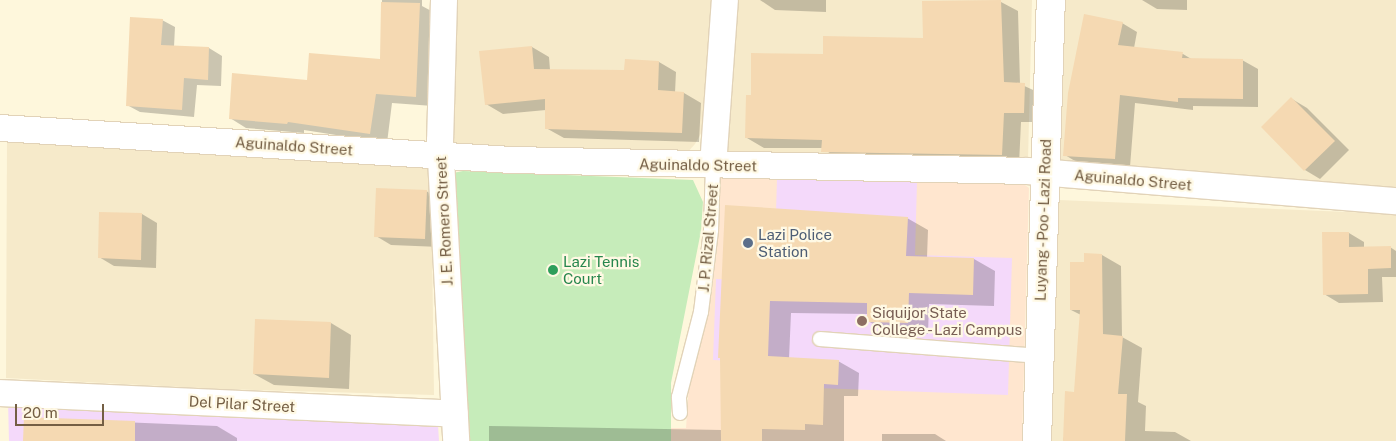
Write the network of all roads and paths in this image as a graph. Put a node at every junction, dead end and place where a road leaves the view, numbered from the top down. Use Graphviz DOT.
graph roads {
  1 [pos="444,0"];
  2 [pos="725,0"];
  3 [pos="1051,0"];
  4 [pos="0,128"];
  5 [pos="441,156"];
  6 [pos="713,166"];
  7 [pos="1043,172"];
  8 [pos="1396,201"];
  9 [pos="820,339"];
  10 [pos="1039,356"];
  11 [pos="0,393"];
  12 [pos="680,413"];
  13 [pos="455,414"];
  14 [pos="456,441"];
  15 [pos="1037,441"];
  1 -- 5 [label="street, J. E. Romero Street"];
  2 -- 6 [label="street, J. P. Rizal Street"];
  3 -- 7 [label="main road, Luyang - Poo - Lazi Road"];
  4 -- 5 [label="street, Aguinaldo Street"];
  5 -- 6 [label="street, Aguinaldo Street"];
  5 -- 13 [label="street, J. E. Romero Street"];
  6 -- 7 [label="street, Aguinaldo Street"];
  6 -- 12 [label="lane, J. P. Rizal Street"];
  7 -- 8 [label="street, Aguinaldo Street"];
  7 -- 10 [label="main road, Luyang - Poo - Lazi Road"];
  9 -- 10 [label="lane"];
  10 -- 15 [label="main road, Luyang - Poo - Lazi Road"];
  11 -- 13 [label="street, Del Pilar Street"];
  13 -- 14 [label="street, J. E. Romero Street"];
}
